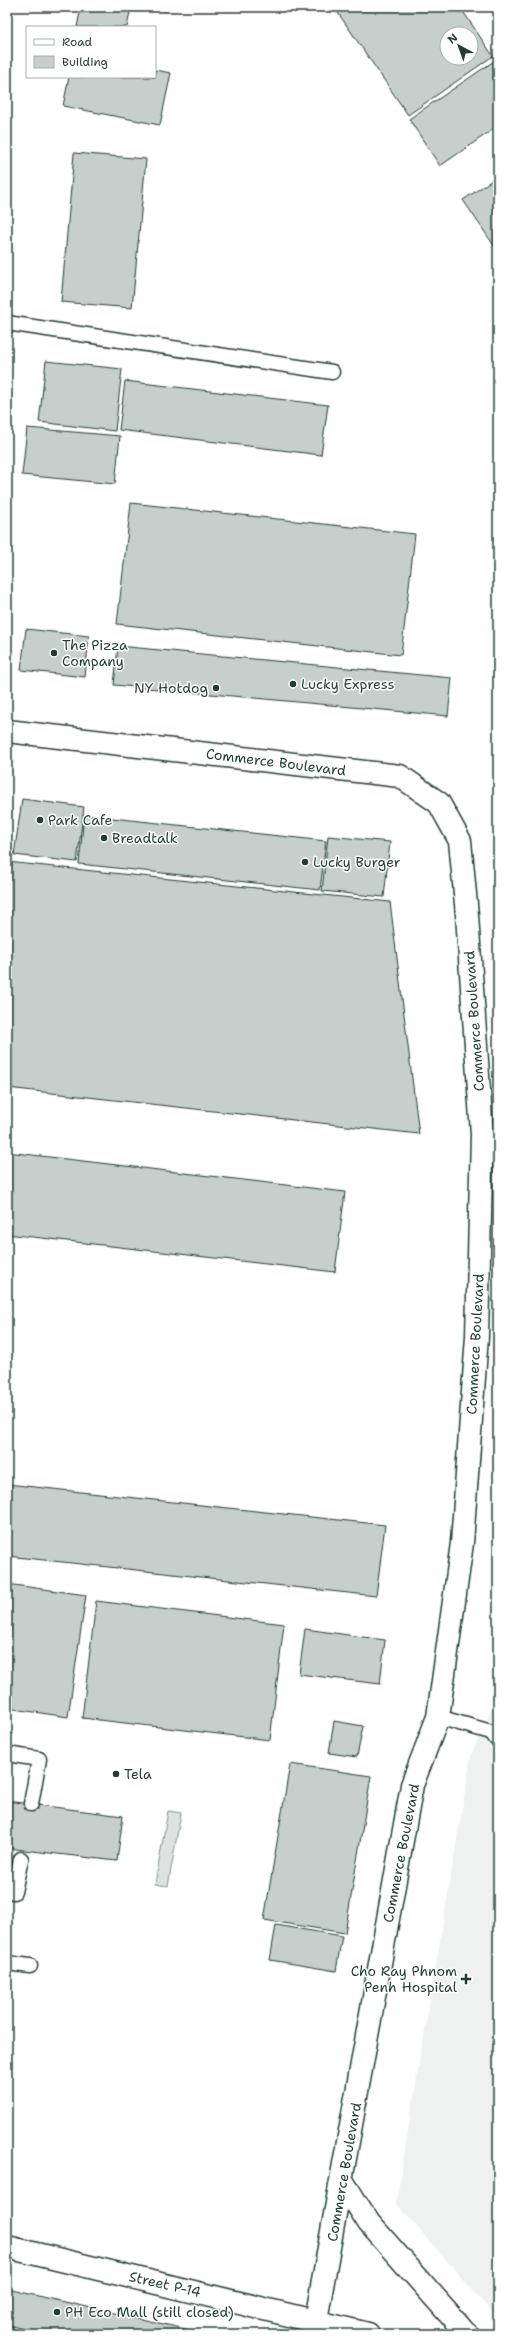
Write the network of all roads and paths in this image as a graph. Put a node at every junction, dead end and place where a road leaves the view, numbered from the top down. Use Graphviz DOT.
graph roads {
  1 [pos="7,323"];
  2 [pos="332,372"];
  3 [pos="7,731"];
  4 [pos="438,1717"];
  5 [pos="498,1741"];
  6 [pos="7,1754"];
  7 [pos="31,1804"];
  8 [pos="21,1859"];
  9 [pos="7,1891"];
  10 [pos="7,1963"];
  11 [pos="30,1966"];
  12 [pos="343,2182"];
  13 [pos="7,2247"];
  14 [pos="316,2320"];
  15 [pos="368,2334"];
  16 [pos="467,2334"];
  1 -- 2 [label="lane"];
  3 -- 4 [label="street, Commerce Boulevard"];
  4 -- 5 [label="lane"];
  4 -- 12 [label="street, Commerce Boulevard"];
  6 -- 7 [label="lane"];
  8 -- 9 [label="lane"];
  10 -- 11 [label="lane"];
  12 -- 14 [label="street, Commerce Boulevard"];
  12 -- 16 [label="street"];
  13 -- 14 [label="street, Street P-14"];
  14 -- 15 [label="street, Street P-14"];
}
